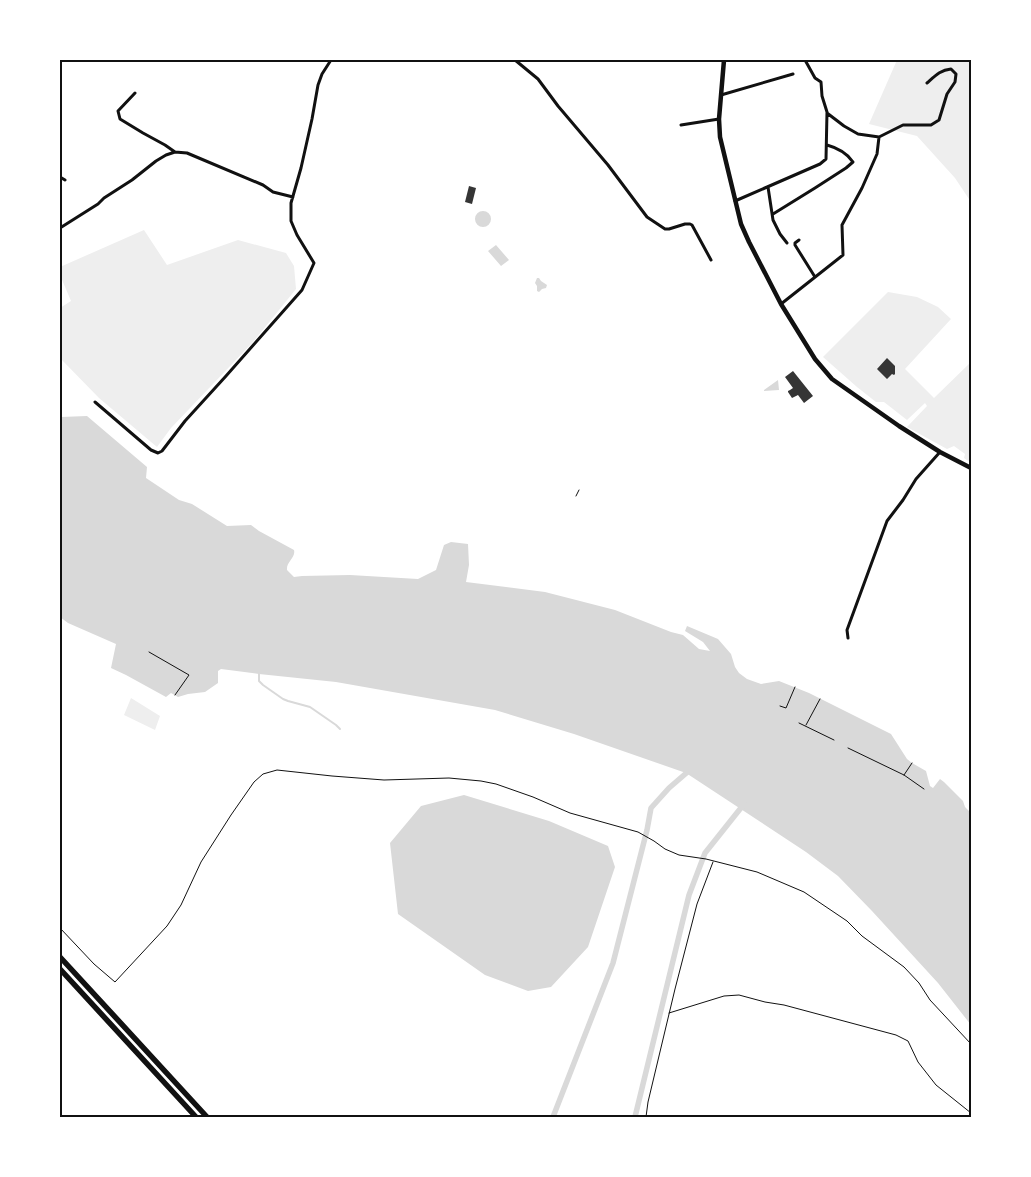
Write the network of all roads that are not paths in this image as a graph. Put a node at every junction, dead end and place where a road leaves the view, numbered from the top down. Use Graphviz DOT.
graph roads {
  1 [pos="331,60"];
  2 [pos="515,60"];
  3 [pos="724,60"];
  4 [pos="805,60"];
  5 [pos="792,74"];
  6 [pos="928,83"];
  7 [pos="135,93"];
  8 [pos="721,95"];
  9 [pos="827,112"];
  10 [pos="719,119"];
  11 [pos="681,125"];
  12 [pos="879,138"];
  13 [pos="827,145"];
  14 [pos="175,152"];
  15 [pos="60,177"];
  16 [pos="65,180"];
  17 [pos="768,187"];
  18 [pos="293,197"];
  19 [pos="735,202"];
  20 [pos="773,214"];
  21 [pos="60,228"];
  22 [pos="799,240"];
  23 [pos="787,243"];
  24 [pos="711,260"];
  25 [pos="815,277"];
  26 [pos="781,304"];
  27 [pos="95,402"];
  28 [pos="940,452"];
  29 [pos="971,468"];
  30 [pos="848,638"];
  31 [pos="60,957"];
  32 [pos="60,969"];
  33 [pos="196,1117"];
  34 [pos="207,1117"];
  1 -- 18 [label="street"];
  2 -- 24 [label="street"];
  3 -- 8 [label="main road"];
  4 -- 9 [label="street"];
  5 -- 8 [label="street"];
  6 -- 12 [label="street"];
  7 -- 14 [label="street"];
  8 -- 10 [label="main road"];
  9 -- 12 [label="street"];
  9 -- 13 [label="street"];
  10 -- 11 [label="street"];
  10 -- 19 [label="main road"];
  12 -- 25 [label="street"];
  13 -- 17 [label="street"];
  13 -- 20 [label="street"];
  14 -- 18 [label="street"];
  14 -- 21 [label="street"];
  15 -- 16 [label="street"];
  17 -- 19 [label="street"];
  17 -- 20 [label="street"];
  18 -- 27 [label="street"];
  19 -- 26 [label="main road"];
  20 -- 23 [label="street"];
  22 -- 25 [label="street"];
  25 -- 26 [label="street"];
  26 -- 28 [label="main road"];
  28 -- 29 [label="main road"];
  28 -- 30 [label="street"];
  31 -- 34 [label="highway"];
  32 -- 33 [label="highway"];
}
